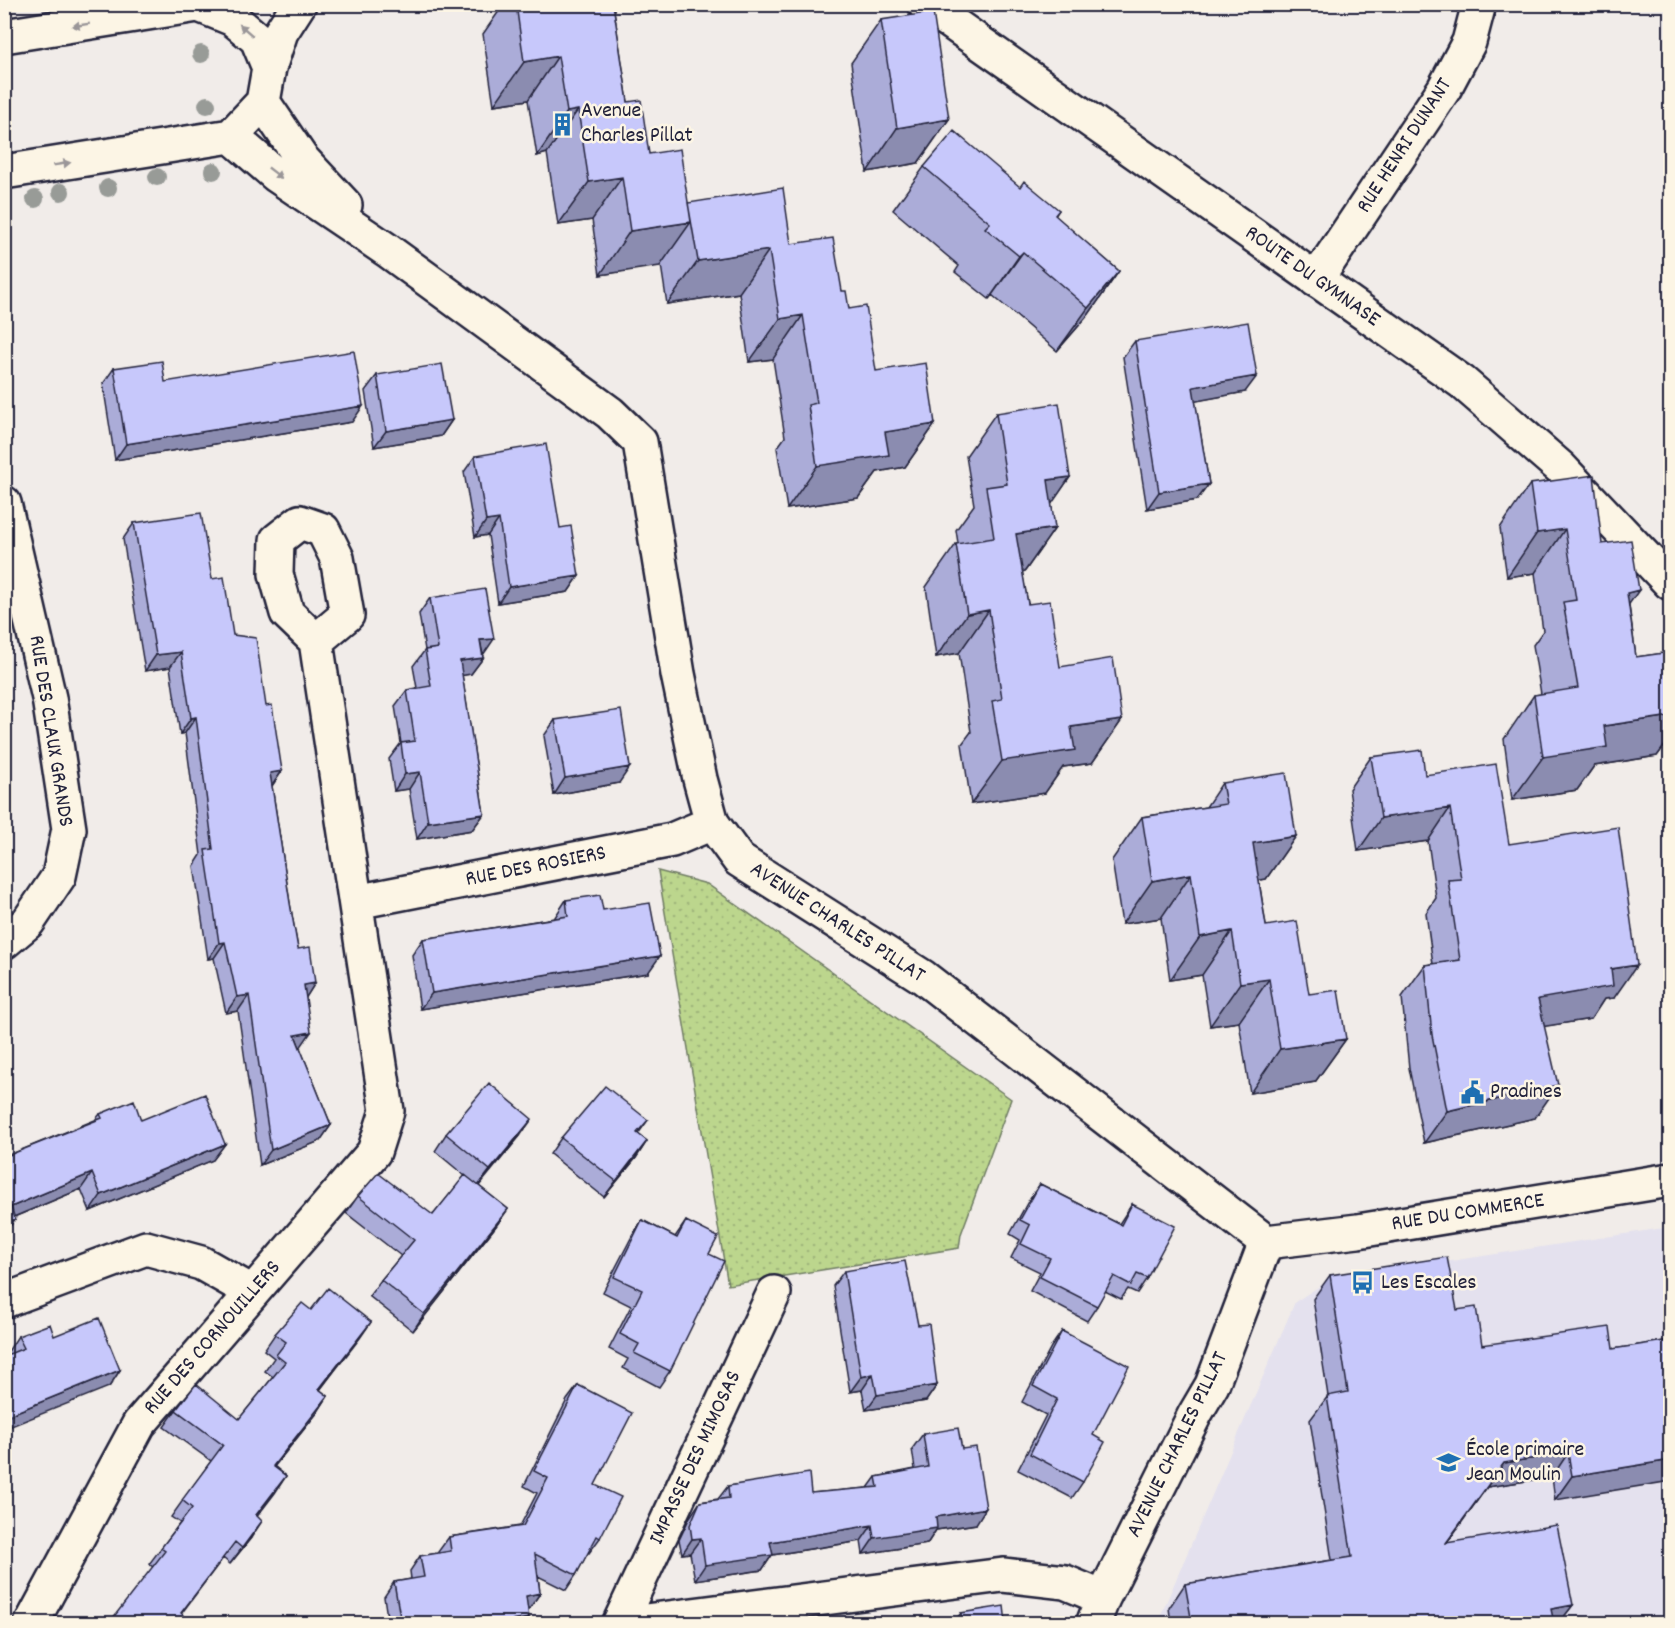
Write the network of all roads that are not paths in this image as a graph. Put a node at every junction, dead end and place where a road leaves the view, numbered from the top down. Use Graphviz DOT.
graph roads {
  1 [pos="299,4"];
  2 [pos="924,4"];
  3 [pos="1479,4"];
  4 [pos="202,5"];
  5 [pos="4,36"];
  6 [pos="268,68"];
  7 [pos="263,102"];
  8 [pos="231,136"];
  9 [pos="4,172"];
  10 [pos="387,250"];
  11 [pos="1316,280"];
  12 [pos="4,503"];
  13 [pos="1671,583"];
  14 [pos="316,641"];
  15 [pos="712,823"];
  16 [pos="356,902"];
  17 [pos="4,942"];
  18 [pos="1671,1180"];
  19 [pos="1266,1242"];
  20 [pos="252,1292"];
  21 [pos="774,1293"];
  22 [pos="4,1300"];
  23 [pos="1098,1611"];
  24 [pos="31,1623"];
  25 [pos="620,1623"];
  1 -- 6 [label="street"];
  2 -- 11 [label="street, ROUTE DU GYMNASE"];
  3 -- 11 [label="street, RUE HENRI DUNANT"];
  4 -- 5 [label="street, one-way"];
  6 -- 4 [label="street, one-way"];
  6 -- 7 [label="street"];
  7 -- 8 [label="street"];
  7 -- 10 [label="street"];
  9 -- 8 [label="street, one-way"];
  8 -- 10 [label="street, AVENUE CHARLES PILLAT, one-way"];
  10 -- 15 [label="street, AVENUE CHARLES PILLAT"];
  11 -- 13 [label="street, ROUTE DU GYMNASE"];
  12 -- 17 [label="street, RUE DES CLAUX GRANDS"];
  14 -- 16 [label="street"];
  15 -- 16 [label="street, RUE DES ROSIERS"];
  15 -- 19 [label="street, AVENUE CHARLES PILLAT"];
  16 -- 20 [label="street, RUE DES CORNOUILLERS"];
  18 -- 19 [label="street, RUE DU COMMERCE"];
  19 -- 23 [label="street, AVENUE CHARLES PILLAT"];
  20 -- 22 [label="street"];
  20 -- 24 [label="street, RUE DES CORNOUILLERS"];
  21 -- 25 [label="street, IMPASSE DES MIMOSAS"];
  23 -- 25 [label="street, IMPASSE DES MIMOSAS"];
}
